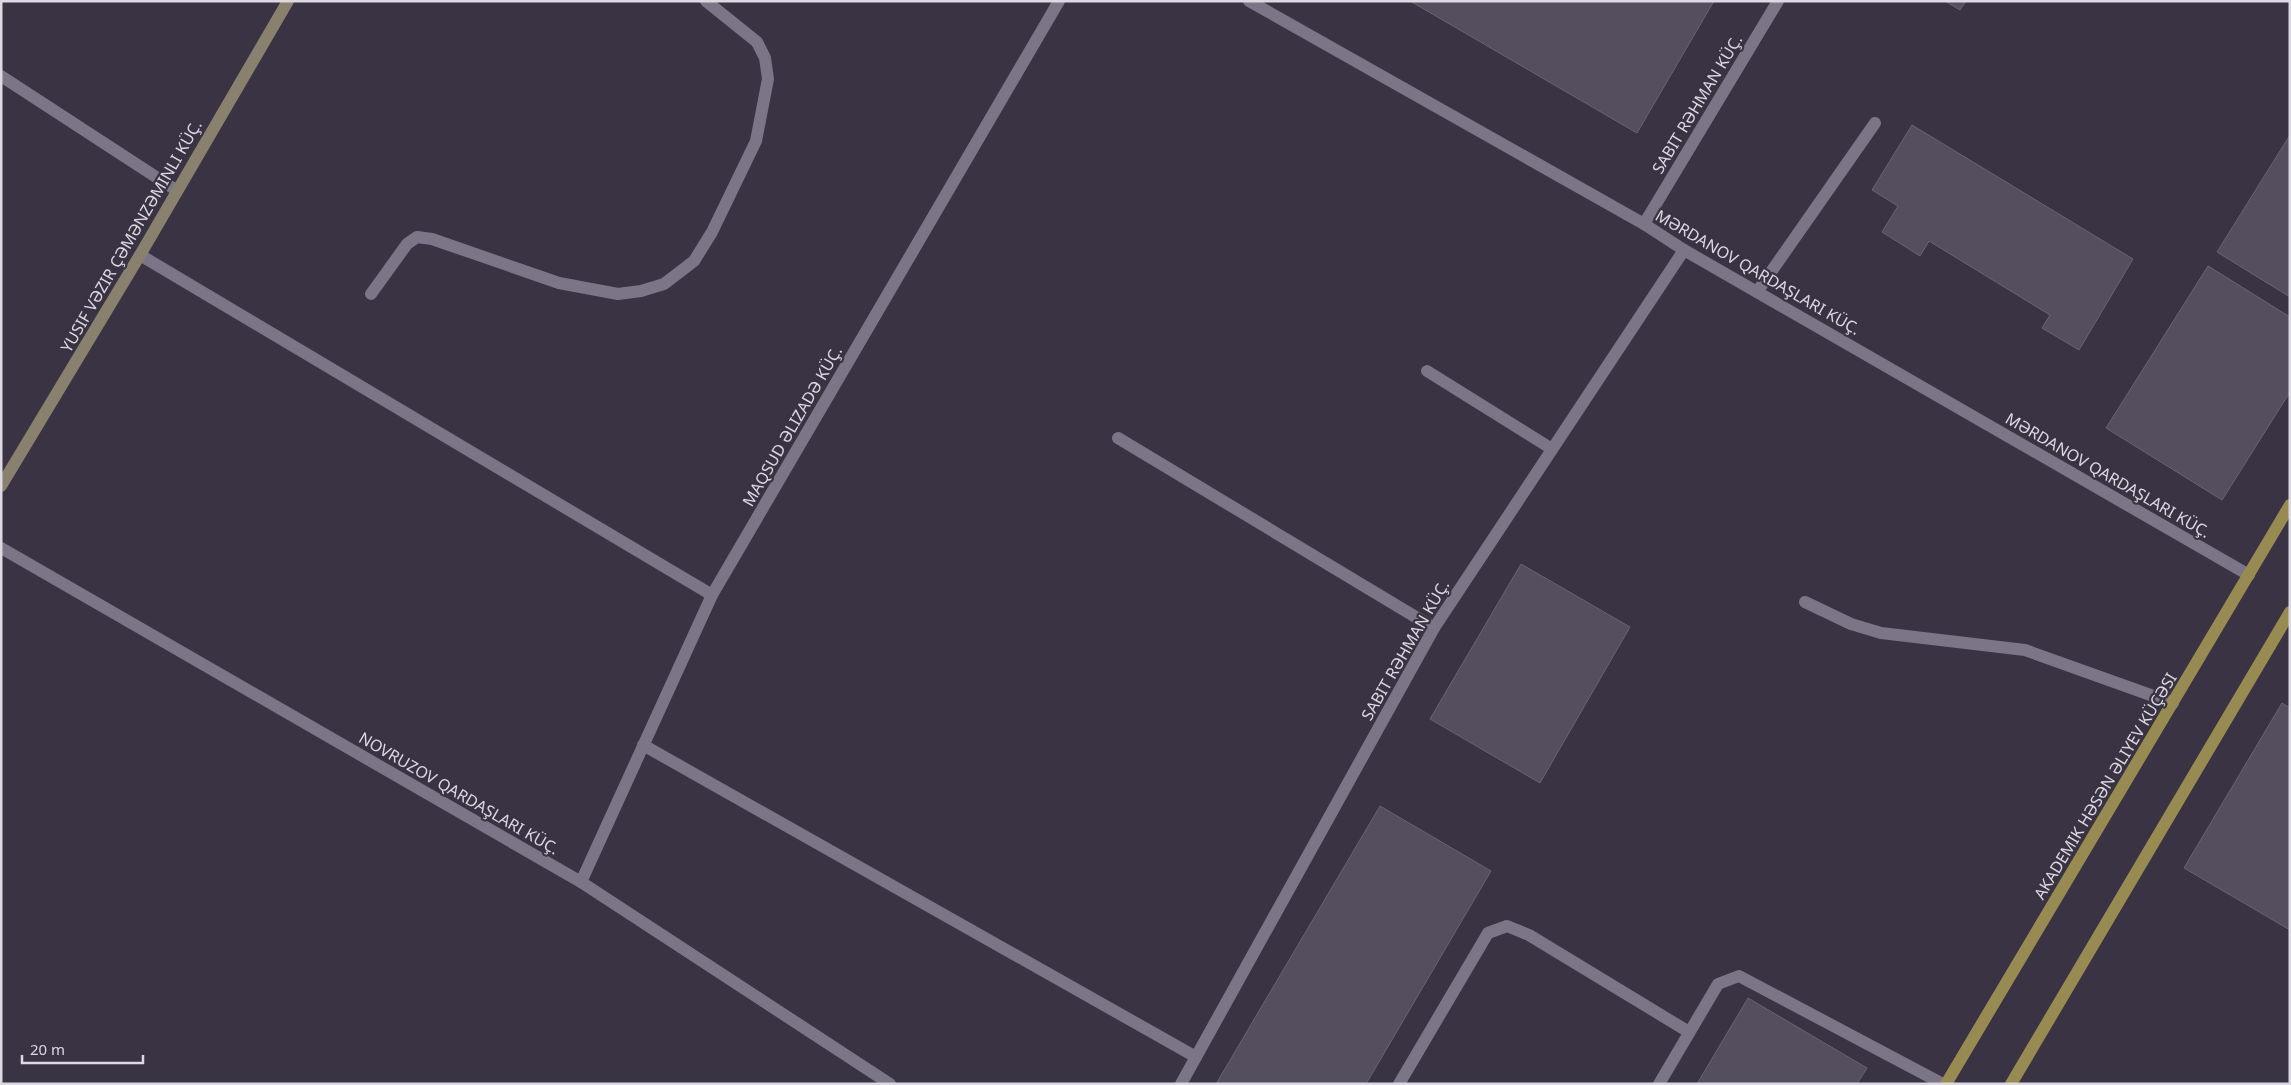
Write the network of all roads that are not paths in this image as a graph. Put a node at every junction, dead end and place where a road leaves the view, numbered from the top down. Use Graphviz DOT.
graph roads {
  1 [pos="288,1"];
  2 [pos="706,1"];
  3 [pos="1059,1"];
  4 [pos="1249,1"];
  5 [pos="1778,1"];
  6 [pos="1,76"];
  7 [pos="1875,123"];
  8 [pos="176,190"];
  9 [pos="1644,224"];
  10 [pos="1684,250"];
  11 [pos="140,255"];
  12 [pos="1757,292"];
  13 [pos="371,294"];
  14 [pos="1427,371"];
  15 [pos="1118,438"];
  16 [pos="1552,449"];
  17 [pos="1,486"];
  18 [pos="2290,505"];
  19 [pos="1,548"];
  20 [pos="2249,575"];
  21 [pos="712,595"];
  22 [pos="1806,602"];
  23 [pos="2290,612"];
  24 [pos="1434,628"];
  25 [pos="2173,703"];
  26 [pos="643,745"];
  27 [pos="580,882"];
  28 [pos="1689,1032"];
  29 [pos="1196,1057"];
  30 [pos="890,1084"];
  31 [pos="1181,1084"];
  32 [pos="1399,1084"];
  33 [pos="1659,1084"];
  34 [pos="1943,1084"];
  35 [pos="1946,1084"];
  36 [pos="2011,1084"];
  1 -- 8 [label="main road, YUSIF VƏZIR ÇƏMƏNZƏMINLI KÜÇ."];
  2 -- 13 [label="street"];
  3 -- 21 [label="street, MAQSUD ƏLIZADƏ KÜÇ."];
  4 -- 9 [label="street"];
  5 -- 9 [label="street, SABIT RƏHMAN KÜÇ."];
  6 -- 8 [label="street"];
  7 -- 12 [label="street"];
  8 -- 11 [label="main road, YUSIF VƏZIR ÇƏMƏNZƏMINLI KÜÇ."];
  9 -- 10 [label="street"];
  10 -- 12 [label="street"];
  10 -- 16 [label="street, SABIT RƏHMAN KÜÇ."];
  11 -- 17 [label="main road, YUSIF VƏZIR ÇƏMƏNZƏMINLI KÜÇ."];
  11 -- 21 [label="street"];
  12 -- 20 [label="street"];
  14 -- 16 [label="street"];
  15 -- 24 [label="street"];
  16 -- 24 [label="street, SABIT RƏHMAN KÜÇ."];
  18 -- 20 [label="main road, AKADEMIK HƏSƏN ƏLIYEV KÜÇƏSI"];
  19 -- 27 [label="street"];
  20 -- 25 [label="main road, AKADEMIK HƏSƏN ƏLIYEV KÜÇƏSI"];
  21 -- 26 [label="street, MAQSUD ƏLIZADƏ KÜÇ."];
  22 -- 25 [label="street"];
  23 -- 36 [label="main road"];
  24 -- 29 [label="street, SABIT RƏHMAN KÜÇ."];
  25 -- 35 [label="main road, AKADEMIK HƏSƏN ƏLIYEV KÜÇƏSI"];
  26 -- 27 [label="street, MAQSUD ƏLIZADƏ KÜÇ."];
  26 -- 29 [label="street"];
  27 -- 30 [label="street"];
  28 -- 32 [label="street"];
  28 -- 33 [label="street"];
  28 -- 34 [label="street"];
  29 -- 31 [label="street, SABIT RƏHMAN KÜÇ."];
}
